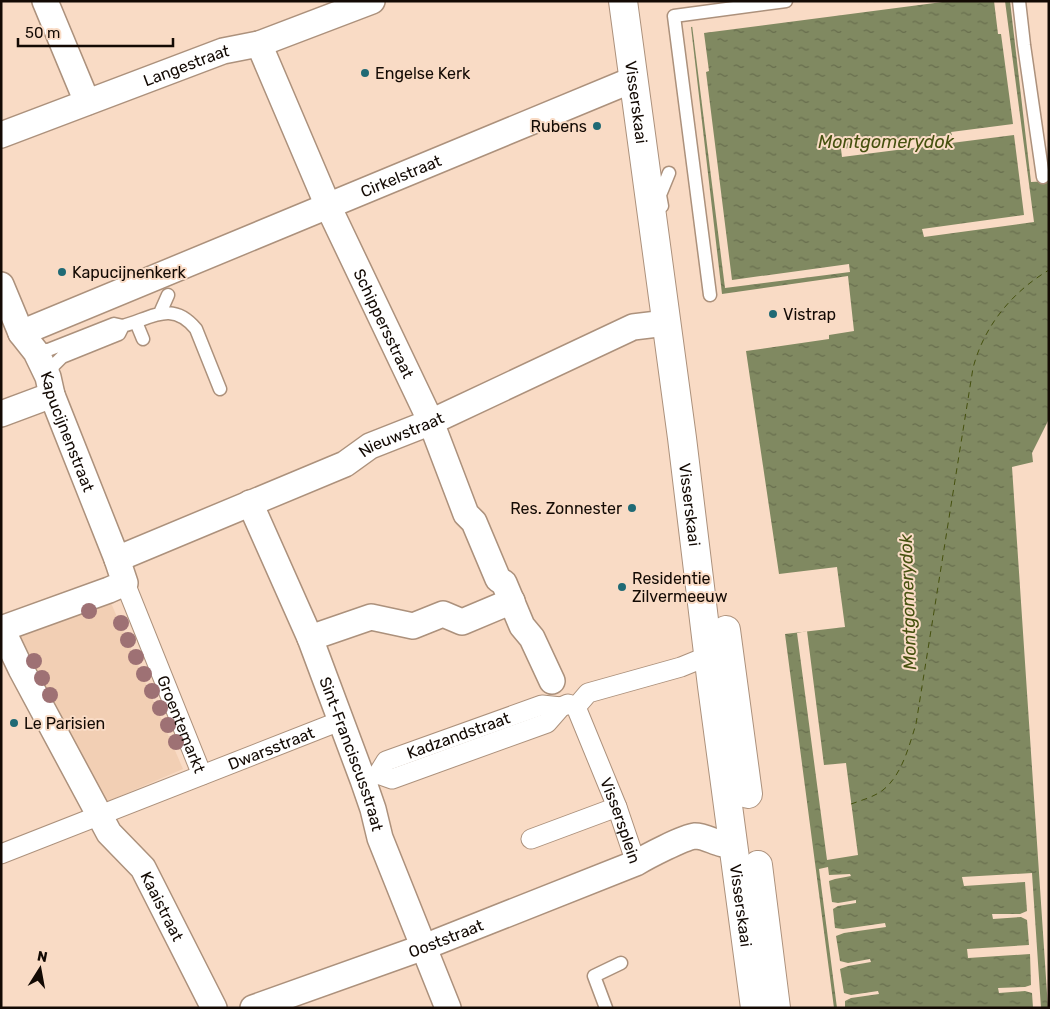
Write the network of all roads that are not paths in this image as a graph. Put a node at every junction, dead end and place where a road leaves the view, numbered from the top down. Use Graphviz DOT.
graph roads {
  1 [pos="45,1"];
  2 [pos="372,1"];
  3 [pos="623,1"];
  4 [pos="786,1"];
  5 [pos="1019,1"];
  6 [pos="335,8"];
  7 [pos="259,44"];
  8 [pos="632,80"];
  9 [pos="87,102"];
  10 [pos="1,135"];
  11 [pos="669,173"];
  12 [pos="1043,177"];
  13 [pos="328,206"];
  14 [pos="672,278"];
  15 [pos="1,285"];
  16 [pos="166,293"];
  17 [pos="710,295"];
  18 [pos="136,322"];
  19 [pos="677,322"];
  20 [pos="123,326"];
  21 [pos="143,339"];
  22 [pos="28,342"];
  23 [pos="50,386"];
  24 [pos="220,389"];
  25 [pos="1,414"];
  26 [pos="431,422"];
  27 [pos="250,503"];
  28 [pos="117,559"];
  29 [pos="125,583"];
  30 [pos="512,601"];
  31 [pos="1,629"];
  32 [pos="726,630"];
  33 [pos="310,638"];
  34 [pos="708,656"];
  35 [pos="552,681"];
  36 [pos="569,707"];
  37 [pos="340,721"];
  38 [pos="202,775"];
  39 [pos="370,777"];
  40 [pos="748,794"];
  41 [pos="617,807"];
  42 [pos="99,816"];
  43 [pos="531,839"];
  44 [pos="734,844"];
  45 [pos="1,854"];
  46 [pos="636,863"];
  47 [pos="758,865"];
  48 [pos="424,946"];
  49 [pos="621,963"];
  50 [pos="214,1008"];
  51 [pos="253,1008"];
  52 [pos="448,1008"];
  53 [pos="606,1008"];
  54 [pos="755,1008"];
  55 [pos="776,1008"];
  1 -- 9 [label="street"];
  2 -- 6 [label="street, Langestraat"];
  3 -- 8 [label="street, Visserskaai"];
  4 -- 17 [label="lane"];
  5 -- 12 [label="lane"];
  6 -- 7 [label="street, Langestraat"];
  7 -- 9 [label="street, Langestraat"];
  7 -- 13 [label="street, Schippersstraat"];
  8 -- 13 [label="street, Cirkelstraat"];
  8 -- 19 [label="street, Visserskaai"];
  9 -- 10 [label="street, Langestraat"];
  11 -- 14 [label="lane"];
  13 -- 16 [label="street, Cirkelstraat"];
  13 -- 26 [label="street, Schippersstraat"];
  15 -- 22 [label="street, Kapucijnenstraat"];
  16 -- 18 [label="lane"];
  16 -- 22 [label="street, Cirkelstraat"];
  16 -- 24 [label="lane"];
  18 -- 20 [label="lane"];
  18 -- 21 [label="lane"];
  19 -- 26 [label="street, Nieuwstraat"];
  19 -- 34 [label="street, Visserskaai"];
  20 -- 22 [label="lane"];
  20 -- 23 [label="lane"];
  22 -- 23 [label="street, Kapucijnenstraat"];
  23 -- 25 [label="street"];
  23 -- 28 [label="street, Kapucijnenstraat"];
  26 -- 27 [label="street, Nieuwstraat"];
  26 -- 30 [label="street, Schippersstraat"];
  27 -- 28 [label="street, Nieuwstraat"];
  27 -- 33 [label="street, Sint-Franciscusstraat"];
  28 -- 29 [label="street, Kapucijnenstraat"];
  29 -- 31 [label="street"];
  29 -- 38 [label="street, Groentemarkt"];
  30 -- 33 [label="street"];
  30 -- 35 [label="street, Schippersstraat"];
  31 -- 42 [label="street"];
  32 -- 40 [label="street"];
  33 -- 37 [label="street, Sint-Franciscusstraat"];
  34 -- 36 [label="street"];
  34 -- 44 [label="street, Visserskaai"];
  35 -- 36 [label="street, Schippersstraat"];
  36 -- 39 [label="street, Kadzandstraat"];
  36 -- 41 [label="street, Vissersplein"];
  37 -- 38 [label="street, Dwarsstraat"];
  37 -- 39 [label="street, Sint-Franciscusstraat"];
  38 -- 42 [label="street, Groentemarkt"];
  39 -- 48 [label="street, Sint-Franciscusstraat"];
  41 -- 43 [label="street"];
  41 -- 46 [label="street, Vissersplein"];
  42 -- 45 [label="street, Groentemarkt"];
  42 -- 50 [label="street, Kaaistraat"];
  44 -- 46 [label="street, Vissersplein"];
  44 -- 54 [label="street, Visserskaai"];
  46 -- 48 [label="street, Ooststraat"];
  47 -- 55 [label="street, Visserskaai"];
  48 -- 51 [label="street, Ooststraat"];
  48 -- 52 [label="street, Sint-Franciscusstraat"];
  49 -- 53 [label="lane"];
}
